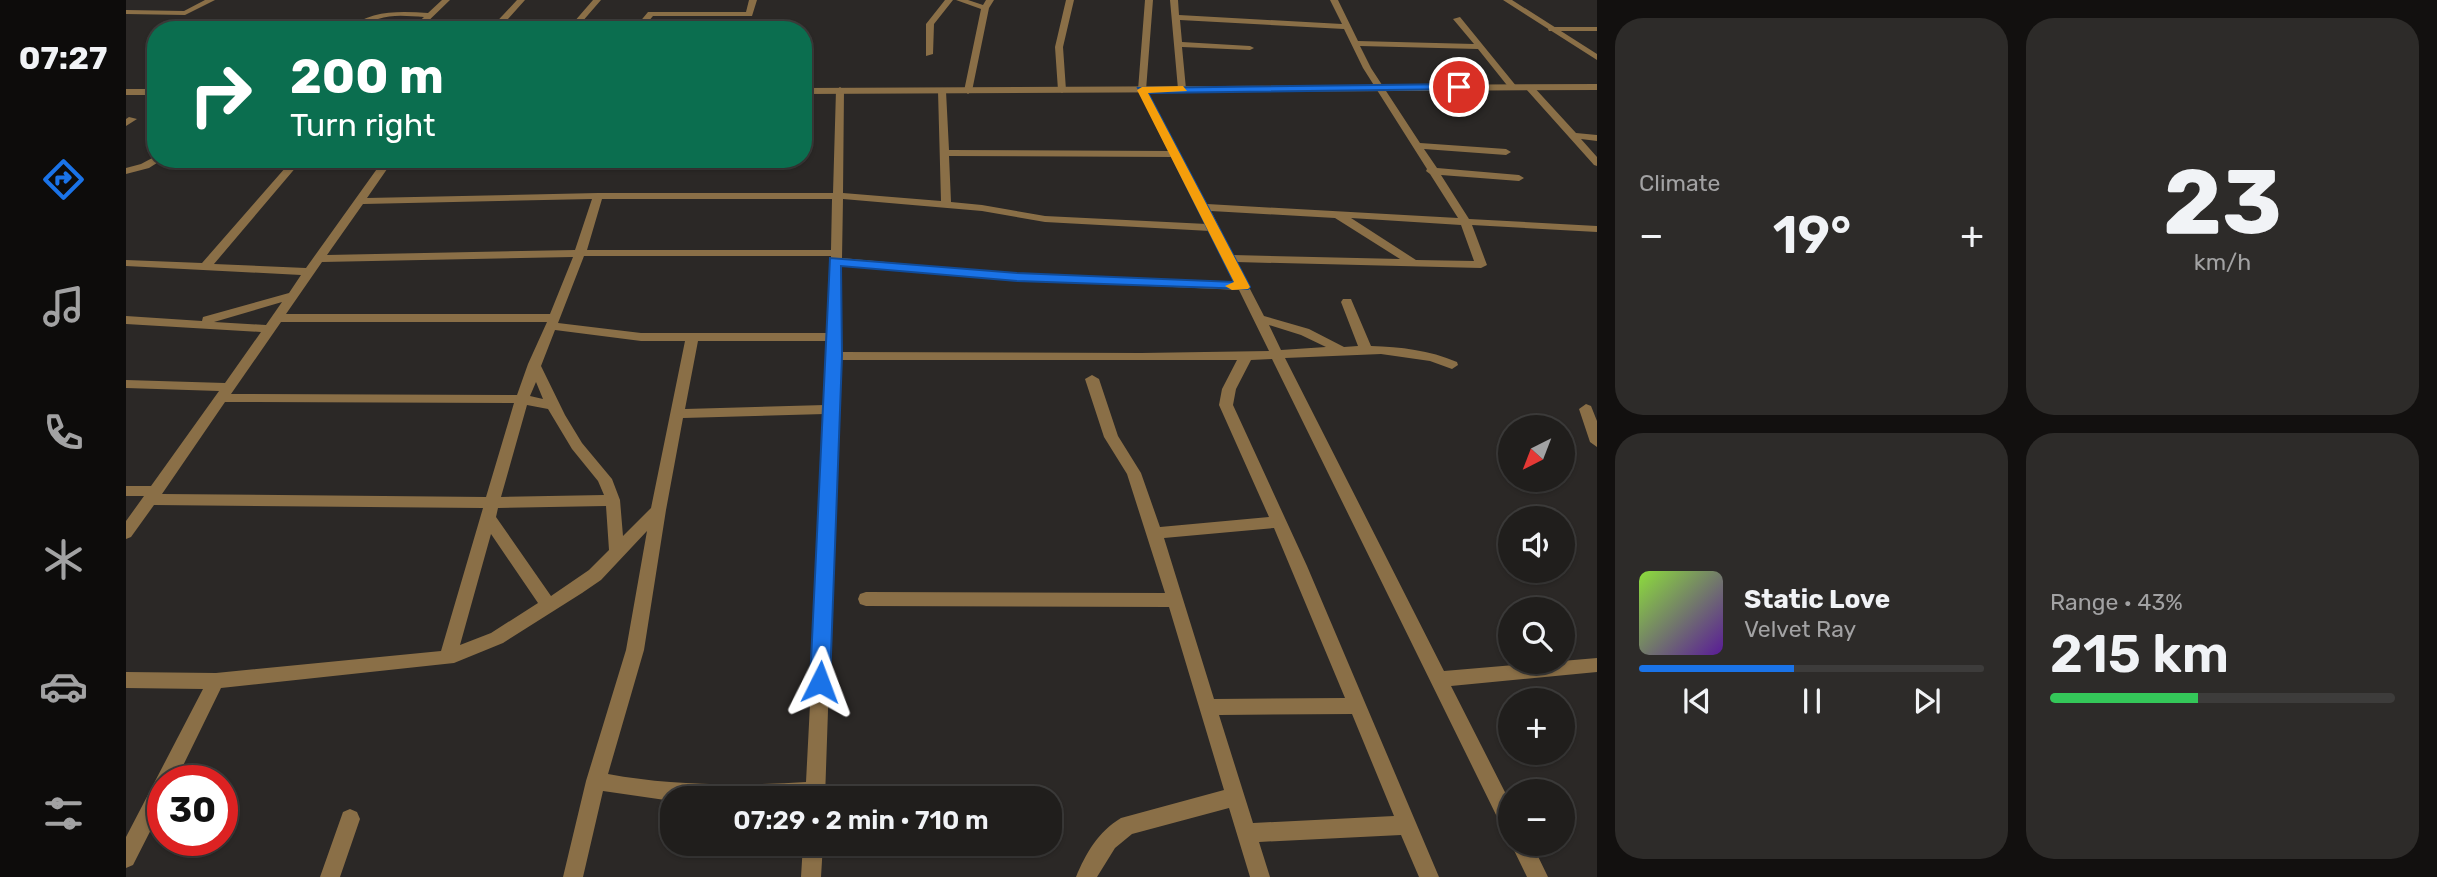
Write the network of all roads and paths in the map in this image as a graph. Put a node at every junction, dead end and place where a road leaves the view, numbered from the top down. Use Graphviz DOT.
graph roads {
  1 [pos="132,0"];
  2 [pos="211,0"];
  3 [pos="446,0"];
  4 [pos="521,0"];
  5 [pos="597,0"];
  6 [pos="753,0"];
  7 [pos="949,0"];
  8 [pos="960,0"];
  9 [pos="1070,0"];
  10 [pos="1149,0"];
  11 [pos="1174,0"];
  12 [pos="1334,0"];
  13 [pos="1507,0"];
  14 [pos="987,4"];
  15 [pos="126,6"];
  16 [pos="397,6"];
  17 [pos="1149,10"];
  18 [pos="126,12"];
  19 [pos="390,13"];
  20 [pos="1174,14"];
  21 [pos="430,15"];
  22 [pos="1457,19"];
  23 [pos="363,21"];
  24 [pos="424,21"];
  25 [pos="501,21"];
  26 [pos="579,21"];
  27 [pos="644,21"];
  28 [pos="1348,27"];
  29 [pos="1552,29"];
  30 [pos="1597,29"];
  31 [pos="1355,43"];
  32 [pos="1177,44"];
  33 [pos="1480,47"];
  34 [pos="1250,48"];
  35 [pos="929,54"];
  36 [pos="1597,58"];
  37 [pos="1379,87"];
  38 [pos="1513,87"];
  39 [pos="1530,87"];
  40 [pos="1597,87"];
  41 [pos="1182,89"];
  42 [pos="840,90"];
  43 [pos="1062,90"];
  44 [pos="1142,90"];
  45 [pos="812,91"];
  46 [pos="943,91"];
  47 [pos="968,91"];
  48 [pos="126,93"];
  49 [pos="147,93"];
  50 [pos="1576,136"];
  51 [pos="1597,138"];
  52 [pos="1417,146"];
  53 [pos="1506,152"];
  54 [pos="946,153"];
  55 [pos="1177,154"];
  56 [pos="1597,163"];
  57 [pos="147,165"];
  58 [pos="290,168"];
  59 [pos="383,168"];
  60 [pos="126,171"];
  61 [pos="1432,171"];
  62 [pos="1519,178"];
  63 [pos="598,196"];
  64 [pos="839,196"];
  65 [pos="360,201"];
  66 [pos="946,205"];
  67 [pos="1203,207"];
  68 [pos="1337,214"];
  69 [pos="1465,220"];
  70 [pos="1214,228"];
  71 [pos="1597,229"];
  72 [pos="1381,242"];
  73 [pos="580,253"];
  74 [pos="835,257"];
  75 [pos="319,258"];
  76 [pos="1229,258"];
  77 [pos="1369,262"];
  78 [pos="126,263"];
  79 [pos="1413,263"];
  80 [pos="207,265"];
  81 [pos="310,272"];
  82 [pos="1243,287"];
  83 [pos="294,295"];
  84 [pos="1347,302"];
  85 [pos="1260,319"];
  86 [pos="126,320"];
  87 [pos="199,322"];
  88 [pos="552,322"];
  89 [pos="274,323"];
  90 [pos="692,337"];
  91 [pos="834,337"];
  92 [pos="1344,351"];
  93 [pos="1366,351"];
  94 [pos="1276,353"];
  95 [pos="834,356"];
  96 [pos="1246,356"];
  97 [pos="534,364"];
  98 [pos="1452,365"];
  99 [pos="1092,379"];
  100 [pos="126,384"];
  101 [pos="225,393"];
  102 [pos="522,399"];
  103 [pos="551,405"];
  104 [pos="832,409"];
  105 [pos="1586,409"];
  106 [pos="677,414"];
  107 [pos="1597,442"];
  108 [pos="126,491"];
  109 [pos="153,495"];
  110 [pos="613,500"];
  111 [pos="658,510"];
  112 [pos="490,511"];
  113 [pos="1277,522"];
  114 [pos="126,533"];
  115 [pos="1155,533"];
  116 [pos="617,552"];
  117 [pos="866,599"];
  118 [pos="1176,600"];
  119 [pos="549,606"];
  120 [pos="448,658"];
  121 [pos="1597,665"];
  122 [pos="1439,679"];
  123 [pos="126,680"];
  124 [pos="216,681"];
  125 [pos="1357,706"];
  126 [pos="1208,707"];
  127 [pos="174,765"];
  128 [pos="596,781"];
  129 [pos="815,786"];
  130 [pos="660,792"];
  131 [pos="1234,797"];
  132 [pos="1498,798"];
  133 [pos="147,817"];
  134 [pos="350,819"];
  135 [pos="1406,825"];
  136 [pos="1246,833"];
  137 [pos="812,856"];
  138 [pos="1527,856"];
  139 [pos="126,858"];
  140 [pos="330,877"];
  141 [pos="573,877"];
  142 [pos="811,877"];
  143 [pos="1086,877"];
  144 [pos="1260,877"];
  145 [pos="1429,877"];
  146 [pos="1538,877"];
  1 -- 15 [label="street"];
  2 -- 18 [label="street"];
  3 -- 21 [label="street"];
  4 -- 25 [label="street"];
  5 -- 26 [label="street"];
  6 -- 27 [label="street"];
  7 -- 35 [label="street"];
  8 -- 14 [label="street"];
  9 -- 43 [label="street"];
  10 -- 17 [label="street"];
  11 -- 20 [label="street"];
  12 -- 28 [label="street"];
  13 -- 29 [label="street"];
  14 -- 47 [label="street"];
  16 -- 19 [label="street"];
  17 -- 20 [label="street"];
  17 -- 44 [label="street"];
  19 -- 21 [label="street"];
  19 -- 23 [label="street"];
  20 -- 28 [label="street"];
  20 -- 32 [label="street"];
  21 -- 24 [label="street"];
  22 -- 33 [label="street"];
  28 -- 31 [label="street"];
  29 -- 30 [label="street"];
  29 -- 36 [label="street"];
  31 -- 33 [label="street"];
  31 -- 37 [label="street"];
  32 -- 34 [label="street"];
  32 -- 41 [label="street"];
  33 -- 38 [label="street"];
  37 -- 38 [label="street"];
  37 -- 41 [label="street"];
  37 -- 52 [label="street"];
  38 -- 39 [label="street"];
  39 -- 40 [label="street"];
  39 -- 50 [label="street"];
  41 -- 44 [label="street"];
  42 -- 45 [label="street"];
  42 -- 46 [label="street"];
  42 -- 64 [label="street"];
  43 -- 44 [label="street"];
  43 -- 47 [label="street"];
  44 -- 55 [label="street"];
  46 -- 47 [label="street"];
  46 -- 54 [label="street"];
  48 -- 49 [label="street"];
  50 -- 51 [label="street"];
  50 -- 56 [label="street"];
  52 -- 53 [label="street"];
  52 -- 61 [label="street"];
  54 -- 55 [label="street"];
  54 -- 66 [label="street"];
  55 -- 67 [label="street"];
  57 -- 60 [label="street"];
  58 -- 80 [label="street"];
  59 -- 65 [label="street"];
  61 -- 62 [label="street"];
  61 -- 69 [label="street"];
  63 -- 64 [label="street"];
  63 -- 65 [label="street"];
  63 -- 73 [label="street"];
  64 -- 66 [label="street"];
  64 -- 74 [label="street"];
  65 -- 75 [label="street"];
  66 -- 70 [label="street"];
  67 -- 68 [label="street"];
  67 -- 70 [label="street"];
  68 -- 69 [label="street"];
  68 -- 72 [label="street"];
  69 -- 71 [label="street"];
  69 -- 79 [label="street"];
  70 -- 76 [label="street"];
  72 -- 77 [label="street"];
  72 -- 79 [label="street"];
  73 -- 74 [label="street"];
  73 -- 75 [label="street"];
  73 -- 88 [label="street"];
  74 -- 82 [label="street"];
  74 -- 91 [label="street"];
  75 -- 81 [label="street"];
  76 -- 77 [label="street"];
  76 -- 82 [label="street"];
  77 -- 79 [label="street"];
  78 -- 80 [label="street"];
  80 -- 81 [label="street"];
  81 -- 83 [label="street"];
  82 -- 85 [label="street"];
  83 -- 87 [label="street"];
  83 -- 89 [label="street"];
  84 -- 93 [label="street"];
  85 -- 92 [label="street"];
  85 -- 94 [label="street"];
  86 -- 87 [label="street"];
  87 -- 89 [label="street"];
  88 -- 89 [label="street"];
  88 -- 90 [label="street"];
  88 -- 97 [label="street"];
  89 -- 101 [label="street"];
  90 -- 91 [label="street"];
  90 -- 106 [label="street"];
  91 -- 95 [label="street"];
  92 -- 93 [label="street"];
  92 -- 94 [label="street"];
  93 -- 98 [label="street"];
  94 -- 96 [label="street"];
  94 -- 122 [label="street"];
  95 -- 96 [label="street"];
  95 -- 104 [label="street"];
  96 -- 113 [label="street"];
  97 -- 102 [label="street"];
  97 -- 103 [label="street"];
  99 -- 115 [label="street"];
  100 -- 101 [label="street"];
  101 -- 102 [label="street"];
  101 -- 109 [label="street"];
  102 -- 103 [label="street"];
  102 -- 112 [label="street"];
  103 -- 110 [label="street"];
  104 -- 106 [label="street"];
  104 -- 129 [label="street"];
  105 -- 107 [label="street"];
  106 -- 111 [label="street"];
  108 -- 109 [label="street"];
  109 -- 112 [label="street"];
  109 -- 114 [label="street"];
  110 -- 112 [label="street"];
  110 -- 116 [label="street"];
  111 -- 116 [label="street"];
  111 -- 128 [label="street"];
  112 -- 119 [label="street"];
  112 -- 120 [label="street"];
  113 -- 115 [label="street"];
  113 -- 125 [label="street"];
  115 -- 118 [label="street"];
  116 -- 119 [label="street"];
  117 -- 118 [label="street"];
  118 -- 126 [label="street"];
  119 -- 120 [label="street"];
  120 -- 124 [label="street"];
  121 -- 122 [label="street"];
  122 -- 132 [label="street"];
  123 -- 124 [label="street"];
  124 -- 127 [label="street"];
  125 -- 126 [label="street"];
  125 -- 135 [label="street"];
  126 -- 131 [label="street"];
  128 -- 130 [label="street"];
  128 -- 141 [label="street"];
  131 -- 136 [label="street"];
  131 -- 143 [label="street"];
  133 -- 139 [label="street"];
  134 -- 140 [label="street"];
  135 -- 136 [label="street"];
  135 -- 145 [label="street"];
  136 -- 144 [label="street"];
  137 -- 142 [label="street"];
  138 -- 146 [label="street"];
}
